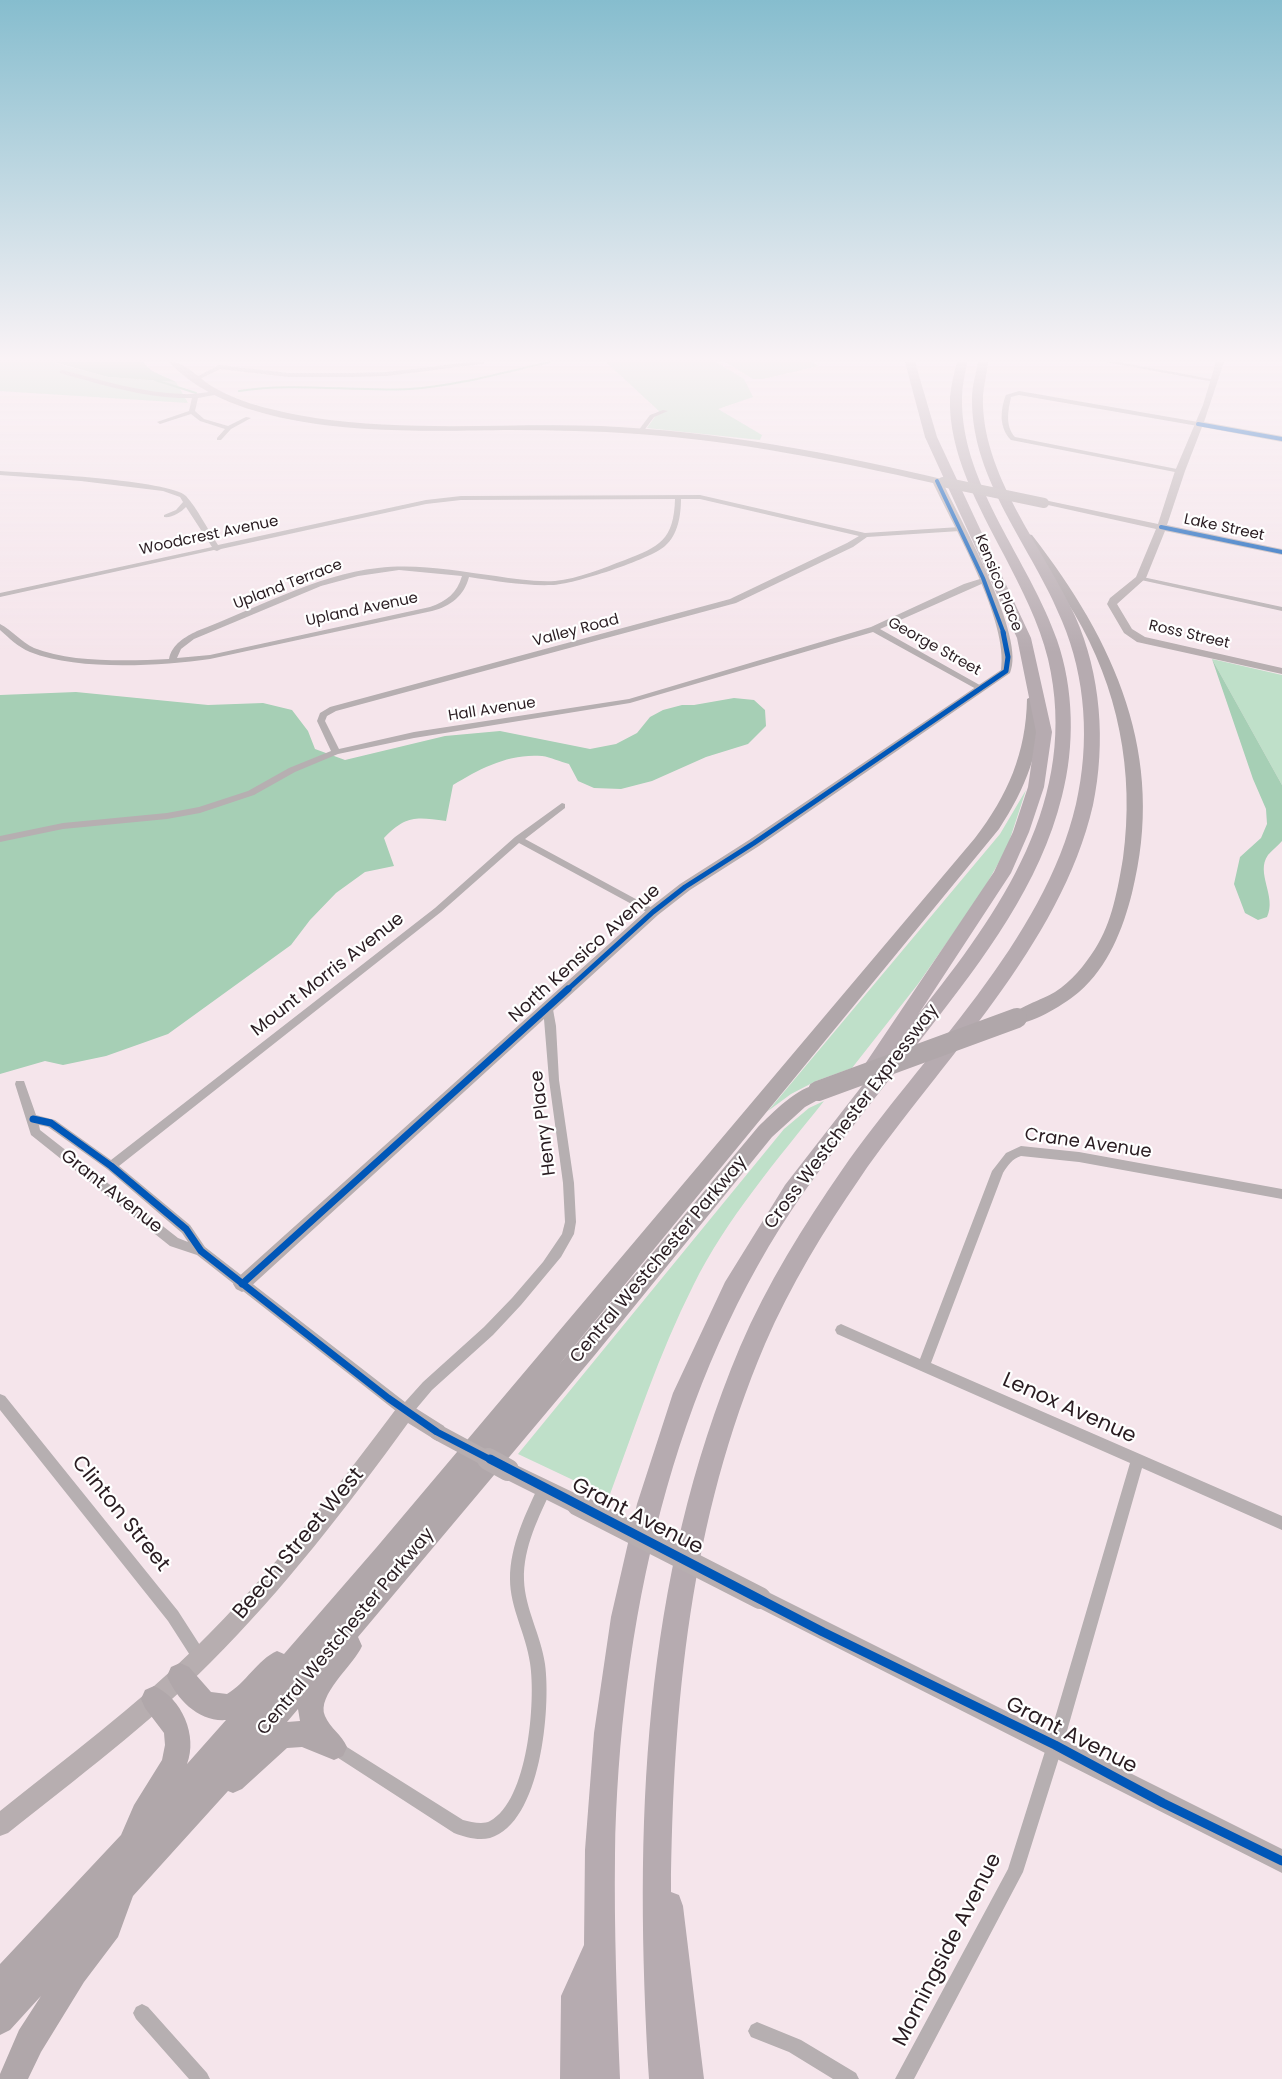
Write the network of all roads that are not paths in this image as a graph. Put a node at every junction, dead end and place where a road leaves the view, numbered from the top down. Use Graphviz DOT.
graph roads {
  1 [pos="832,459"];
  2 [pos="941,459"];
  3 [pos="966,459"];
  4 [pos="988,459"];
  5 [pos="1112,459"];
  6 [pos="1184,459"];
  7 [pos="1179,471"];
  8 [pos="0,472"];
  9 [pos="940,481"];
  10 [pos="678,497"];
  11 [pos="187,502"];
  12 [pos="166,516"];
  13 [pos="1161,527"];
  14 [pos="960,529"];
  15 [pos="865,535"];
  16 [pos="1026,536"];
  17 [pos="217,549"];
  18 [pos="1282,552"];
  19 [pos="466,574"];
  20 [pos="1142,578"];
  21 [pos="983,580"];
  22 [pos="0,595"];
  23 [pos="1282,609"];
  24 [pos="0,626"];
  25 [pos="874,629"];
  26 [pos="173,662"];
  27 [pos="1282,671"];
  28 [pos="981,688"];
  29 [pos="1034,692"];
  30 [pos="336,752"];
  31 [pos="562,806"];
  32 [pos="0,839"];
  33 [pos="518,839"];
  34 [pos="653,912"];
  35 [pos="548,1007"];
  36 [pos="20,1084"];
  37 [pos="33,1119"];
  38 [pos="832,1140"];
  39 [pos="111,1166"];
  40 [pos="1282,1194"];
  41 [pos="568,1234"];
  42 [pos="201,1251"];
  43 [pos="242,1284"];
  44 [pos="841,1330"];
  45 [pos="924,1366"];
  46 [pos="0,1400"];
  47 [pos="406,1411"];
  48 [pos="1138,1460"];
  49 [pos="545,1488"];
  50 [pos="1282,1522"];
  51 [pos="395,1559"];
  52 [pos="200,1658"];
  53 [pos="180,1676"];
  54 [pos="154,1699"];
  55 [pos="1055,1745"];
  56 [pos="334,1747"];
  57 [pos="207,1794"];
  58 [pos="658,1823"];
  59 [pos="0,1825"];
  60 [pos="130,1848"];
  61 [pos="1282,1862"];
  62 [pos="121,1890"];
  63 [pos="597,1950"];
  64 [pos="0,1985"];
  65 [pos="142,2013"];
  66 [pos="0,2020"];
  67 [pos="757,2031"];
  68 [pos="13,2079"];
  69 [pos="201,2079"];
  70 [pos="576,2079"];
  71 [pos="604,2079"];
  72 [pos="665,2079"];
  73 [pos="688,2079"];
  74 [pos="850,2079"];
  75 [pos="904,2079"];
  1 -- 9 [label="street, Lake Street"];
  2 -- 29 [label="highway"];
  3 -- 38 [label="highway, Cross Westchester Expressway"];
  4 -- 16 [label="highway, Cross Westchester Expressway"];
  5 -- 7 [label="street"];
  6 -- 7 [label="street"];
  7 -- 13 [label="street"];
  8 -- 11 [label="street"];
  9 -- 13 [label="street, Lake Street, bridge"];
  9 -- 14 [label="street, Kensico Place"];
  10 -- 15 [label="street, Woodcrest Avenue"];
  10 -- 17 [label="street, Woodcrest Avenue"];
  10 -- 19 [label="street"];
  11 -- 12 [label="street"];
  11 -- 17 [label="street"];
  13 -- 18 [label="street, Lake Street"];
  13 -- 20 [label="street"];
  14 -- 15 [label="street, Woodcrest Avenue"];
  14 -- 21 [label="street, Kensico Place"];
  15 -- 30 [label="street, Valley Road"];
  16 -- 51 [label="main road, Central Westchester Parkway, bridge"];
  16 -- 58 [label="highway, Cross Westchester Expressway"];
  17 -- 22 [label="street, Woodcrest Avenue"];
  19 -- 26 [label="street, Upland Avenue"];
  19 -- 26 [label="street, Upland Terrace"];
  20 -- 23 [label="street"];
  20 -- 27 [label="street, Ross Street"];
  21 -- 25 [label="street, Hall Avenue"];
  21 -- 28 [label="street, Kensico Place"];
  24 -- 26 [label="street, Upland Avenue"];
  25 -- 28 [label="street, George Street"];
  25 -- 30 [label="street, Hall Avenue"];
  28 -- 34 [label="street, North Kensico Avenue"];
  29 -- 38 [label="highway"];
  29 -- 51 [label="main road, Central Westchester Parkway"];
  30 -- 32 [label="street, Hall Avenue"];
  31 -- 33 [label="street, Mount Morris Avenue"];
  33 -- 34 [label="street"];
  33 -- 39 [label="street, Mount Morris Avenue"];
  34 -- 35 [label="street, North Kensico Avenue"];
  35 -- 41 [label="street, Henry Place"];
  35 -- 43 [label="street, North Kensico Avenue"];
  36 -- 37 [label="street, Grant Avenue"];
  37 -- 39 [label="street, Grant Avenue"];
  37 -- 42 [label="street, Grant Avenue"];
  38 -- 63 [label="highway, Cross Westchester Expressway"];
  39 -- 42 [label="street, Grant Avenue"];
  40 -- 45 [label="street, Crane Avenue"];
  41 -- 47 [label="street, Beech Street West"];
  42 -- 43 [label="street, Grant Avenue"];
  43 -- 47 [label="street, Grant Avenue"];
  44 -- 45 [label="street, Lenox Avenue"];
  45 -- 48 [label="street, Lenox Avenue"];
  46 -- 52 [label="street, Clinton Street"];
  47 -- 49 [label="street, Grant Avenue, bridge"];
  47 -- 52 [label="street, Beech Street West"];
  48 -- 50 [label="street, Lenox Avenue"];
  48 -- 55 [label="street, Morningside Avenue"];
  49 -- 55 [label="street, Grant Avenue, bridge"];
  49 -- 56 [label="street"];
  51 -- 53 [label="main road"];
  51 -- 56 [label="main road"];
  51 -- 57 [label="main road, Central Westchester Parkway"];
  51 -- 60 [label="main road, Central Westchester Parkway"];
  52 -- 53 [label="street, Beech Street West"];
  53 -- 54 [label="street, Beech Street West"];
  54 -- 59 [label="street, Beech Street West"];
  54 -- 60 [label="main road"];
  55 -- 61 [label="street, Grant Avenue"];
  55 -- 75 [label="street, Morningside Avenue"];
  56 -- 57 [label="main road"];
  57 -- 62 [label="main road, Central Westchester Parkway"];
  58 -- 72 [label="highway, Cross Westchester Expressway"];
  58 -- 73 [label="highway"];
  60 -- 64 [label="main road, Central Westchester Parkway"];
  62 -- 66 [label="main road, Central Westchester Parkway"];
  62 -- 68 [label="main road"];
  63 -- 70 [label="highway"];
  63 -- 71 [label="highway, Cross Westchester Expressway"];
  65 -- 69 [label="street"];
  67 -- 74 [label="street"];
}
